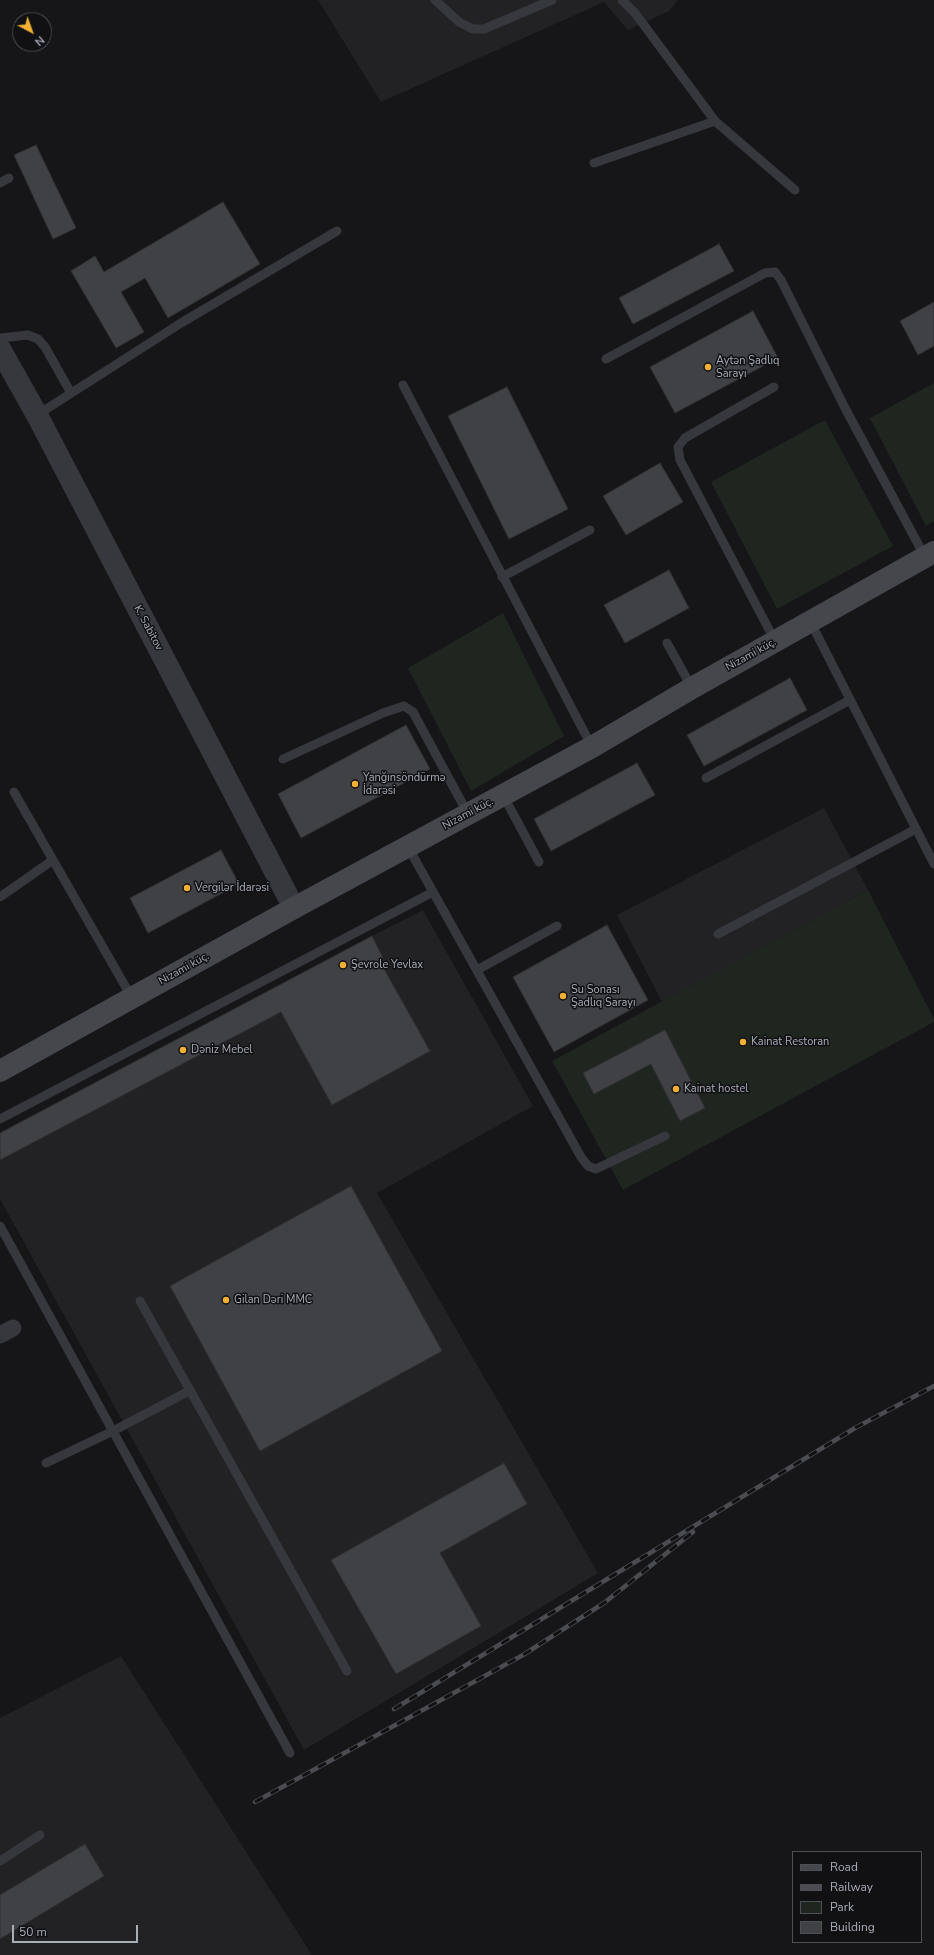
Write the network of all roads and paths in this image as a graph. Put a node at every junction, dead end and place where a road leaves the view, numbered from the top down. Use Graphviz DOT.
graph roads {
  1 [pos="435,0"];
  2 [pos="552,0"];
  3 [pos="622,0"];
  4 [pos="715,121"];
  5 [pos="594,163"];
  6 [pos="9,178"];
  7 [pos="0,183"];
  8 [pos="795,190"];
  9 [pos="337,231"];
  10 [pos="0,338"];
  11 [pos="0,349"];
  12 [pos="606,359"];
  13 [pos="402,385"];
  14 [pos="774,387"];
  15 [pos="71,392"];
  16 [pos="37,415"];
  17 [pos="590,530"];
  18 [pos="931,554"];
  19 [pos="502,577"];
  20 [pos="810,621"];
  21 [pos="775,641"];
  22 [pos="667,643"];
  23 [pos="692,688"];
  24 [pos="850,700"];
  25 [pos="592,747"];
  26 [pos="283,759"];
  27 [pos="706,778"];
  28 [pos="14,792"];
  29 [pos="503,795"];
  30 [pos="468,814"];
  31 [pos="916,829"];
  32 [pos="408,846"];
  33 [pos="53,860"];
  34 [pos="539,862"];
  35 [pos="934,864"];
  36 [pos="433,892"];
  37 [pos="0,897"];
  38 [pos="294,908"];
  39 [pos="558,926"];
  40 [pos="718,934"];
  41 [pos="477,970"];
  42 [pos="132,998"];
  43 [pos="0,1071"];
  44 [pos="0,1119"];
  45 [pos="665,1136"];
  46 [pos="0,1226"];
  47 [pos="140,1301"];
  48 [pos="189,1391"];
  49 [pos="113,1431"];
  50 [pos="46,1462"];
  51 [pos="347,1671"];
  52 [pos="290,1753"];
  53 [pos="40,1835"];
  54 [pos="0,1861"];
  1 -- 2 [label="lane"];
  3 -- 4 [label="lane"];
  4 -- 5 [label="lane"];
  4 -- 8 [label="lane"];
  6 -- 7 [label="lane"];
  9 -- 15 [label="lane"];
  10 -- 15 [label="lane"];
  11 -- 16 [label="street, K. Sabitov"];
  12 -- 18 [label="lane"];
  13 -- 19 [label="lane"];
  14 -- 21 [label="lane"];
  15 -- 16 [label="lane"];
  16 -- 38 [label="street, K. Sabitov"];
  17 -- 19 [label="lane"];
  18 -- 20 [label="main road, Nizami küç."];
  19 -- 25 [label="lane"];
  20 -- 21 [label="main road, Nizami küç."];
  20 -- 24 [label="lane"];
  21 -- 23 [label="main road, Nizami küç."];
  22 -- 23 [label="lane"];
  23 -- 25 [label="main road, Nizami küç."];
  24 -- 27 [label="lane"];
  24 -- 31 [label="lane"];
  25 -- 29 [label="main road, Nizami küç."];
  26 -- 30 [label="lane"];
  28 -- 33 [label="lane"];
  29 -- 30 [label="main road, Nizami küç."];
  29 -- 34 [label="lane"];
  30 -- 32 [label="main road, Nizami küç."];
  31 -- 35 [label="lane"];
  31 -- 40 [label="lane"];
  32 -- 36 [label="lane"];
  32 -- 38 [label="main road, Nizami küç."];
  33 -- 37 [label="lane"];
  33 -- 42 [label="lane"];
  36 -- 41 [label="lane"];
  36 -- 44 [label="lane"];
  38 -- 42 [label="main road, Nizami küç."];
  39 -- 41 [label="lane"];
  41 -- 45 [label="lane"];
  42 -- 43 [label="main road, Nizami küç."];
  46 -- 49 [label="lane"];
  47 -- 48 [label="lane"];
  48 -- 49 [label="lane"];
  48 -- 51 [label="lane"];
  49 -- 50 [label="lane"];
  49 -- 52 [label="lane"];
  53 -- 54 [label="lane"];
}
